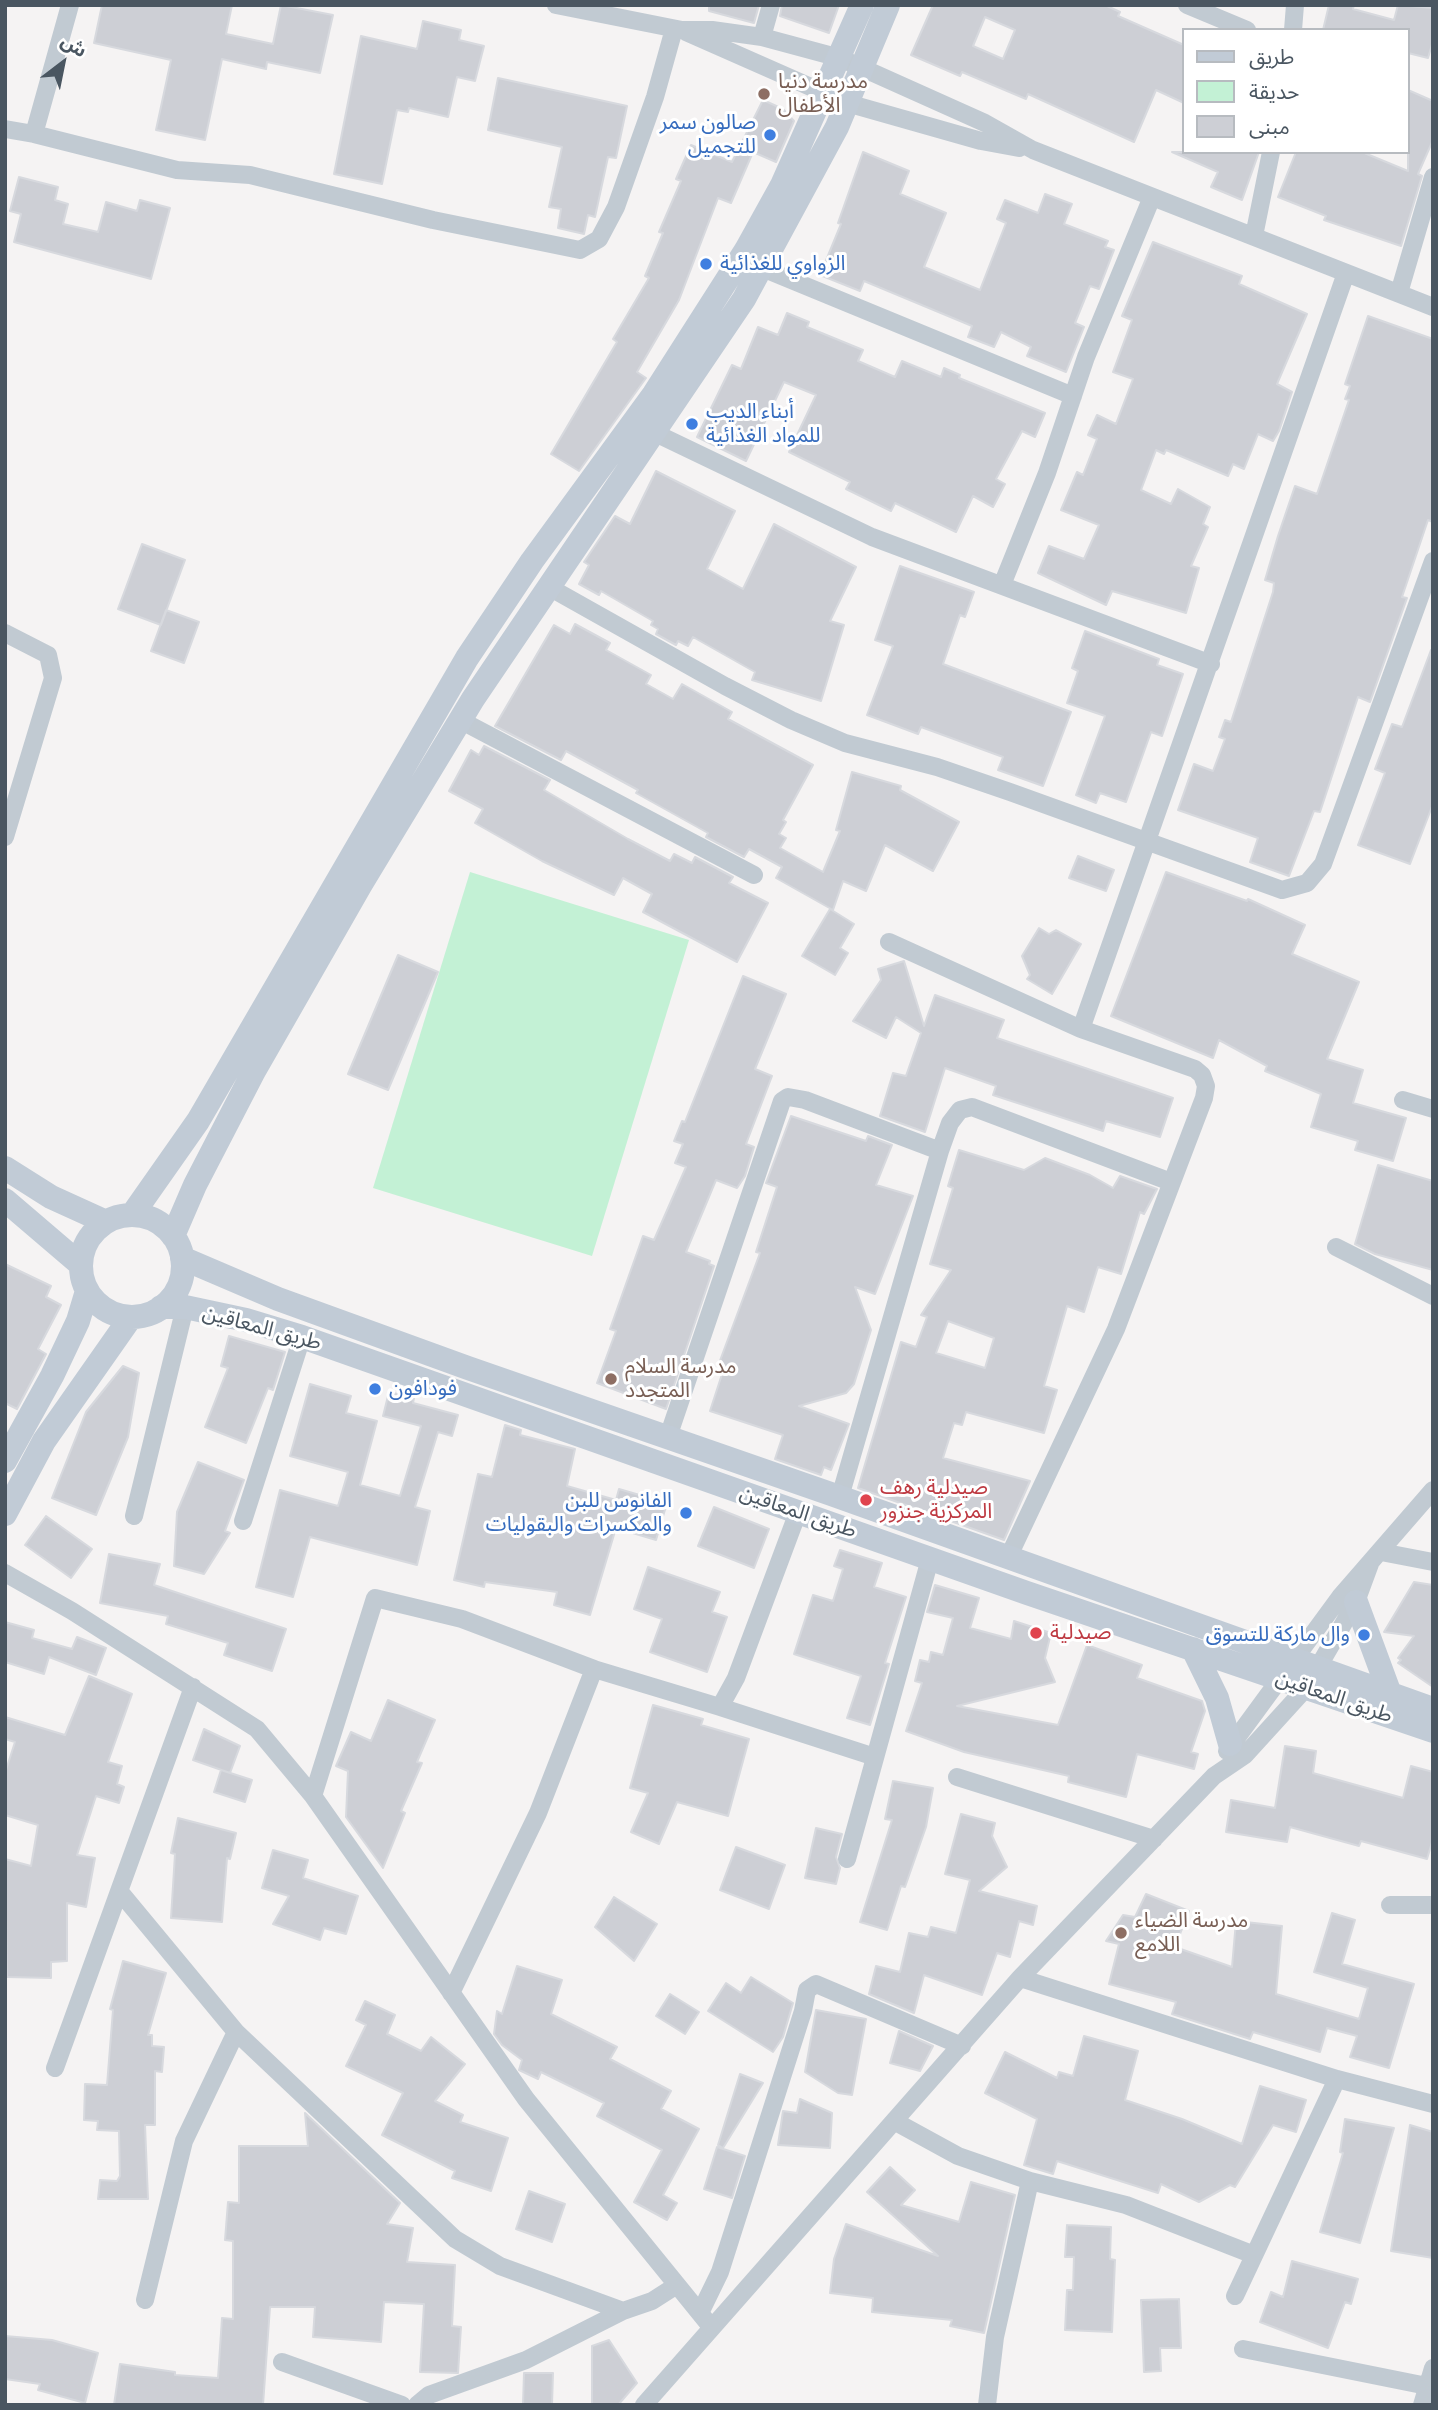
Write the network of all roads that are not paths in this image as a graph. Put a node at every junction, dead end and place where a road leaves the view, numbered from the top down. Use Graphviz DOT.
graph roads {
  1 [pos="70,5"];
  2 [pos="556,5"];
  3 [pos="771,5"];
  4 [pos="862,5"];
  5 [pos="888,5"];
  6 [pos="1187,5"];
  7 [pos="1295,5"];
  8 [pos="617,11"];
  9 [pos="1242,28"];
  10 [pos="1293,28"];
  11 [pos="678,29"];
  12 [pos="762,37"];
  13 [pos="840,58"];
  14 [pos="862,68"];
  15 [pos="824,91"];
  16 [pos="847,103"];
  17 [pos="5,129"];
  18 [pos="34,134"];
  19 [pos="1033,150"];
  20 [pos="1271,154"];
  21 [pos="1433,177"];
  22 [pos="1152,197"];
  23 [pos="1254,236"];
  24 [pos="762,268"];
  25 [pos="1346,273"];
  26 [pos="1399,293"];
  27 [pos="1433,307"];
  28 [pos="1073,396"];
  29 [pos="655,433"];
  30 [pos="1433,561"];
  31 [pos="1002,584"];
  32 [pos="547,586"];
  33 [pos="5,633"];
  34 [pos="1211,664"];
  35 [pos="460,720"];
  36 [pos="5,837"];
  37 [pos="1148,841"];
  38 [pos="754,876"];
  39 [pos="889,942"];
  40 [pos="1081,1028"];
  41 [pos="1403,1100"];
  42 [pos="1433,1109"];
  43 [pos="940,1151"];
  44 [pos="5,1168"];
  45 [pos="1171,1182"];
  46 [pos="5,1200"];
  47 [pos="132,1215"];
  48 [pos="106,1222"];
  49 [pos="178,1247"];
  50 [pos="1336,1247"];
  51 [pos="80,1265"];
  52 [pos="87,1291"];
  53 [pos="1433,1296"];
  54 [pos="173,1307"];
  55 [pos="131,1317"];
  56 [pos="302,1336"];
  57 [pos="668,1437"];
  58 [pos="9,1444"];
  59 [pos="1433,1490"];
  60 [pos="840,1497"];
  61 [pos="798,1513"];
  62 [pos="5,1514"];
  63 [pos="134,1516"];
  64 [pos="243,1521"];
  65 [pos="1008,1558"];
  66 [pos="1375,1558"];
  67 [pos="930,1559"];
  68 [pos="1433,1562"];
  69 [pos="5,1573"];
  70 [pos="1356,1602"];
  71 [pos="1193,1649"];
  72 [pos="1293,1658"];
  73 [pos="1321,1667"];
  74 [pos="594,1669"];
  75 [pos="1278,1678"];
  76 [pos="193,1687"];
  77 [pos="1306,1688"];
  78 [pos="1390,1694"];
  79 [pos="720,1707"];
  80 [pos="1433,1709"];
  81 [pos="1433,1731"];
  82 [pos="1230,1744"];
  83 [pos="875,1757"];
  84 [pos="1213,1776"];
  85 [pos="957,1777"];
  86 [pos="313,1796"];
  87 [pos="1154,1839"];
  88 [pos="847,1859"];
  89 [pos="120,1892"];
  90 [pos="1390,1905"];
  91 [pos="1433,1905"];
  92 [pos="1020,1978"];
  93 [pos="451,1993"];
  94 [pos="236,2032"];
  95 [pos="962,2046"];
  96 [pos="55,2068"];
  97 [pos="1337,2079"];
  98 [pos="1433,2104"];
  99 [pos="894,2122"];
  100 [pos="1030,2181"];
  101 [pos="1254,2255"];
  102 [pos="677,2285"];
  103 [pos="1235,2296"];
  104 [pos="145,2300"];
  105 [pos="701,2311"];
  106 [pos="623,2312"];
  107 [pos="712,2328"];
  108 [pos="1243,2349"];
  109 [pos="282,2362"];
  110 [pos="1433,2368"];
  111 [pos="1427,2386"];
  112 [pos="401,2405"];
  113 [pos="417,2405"];
  114 [pos="644,2405"];
  115 [pos="987,2405"];
  116 [pos="1422,2405"];
  1 -- 18 [label="street"];
  2 -- 8 [label="street"];
  3 -- 12 [label="street"];
  4 -- 13 [label="street"];
  5 -- 14 [label="street"];
  6 -- 9 [label="street"];
  7 -- 10 [label="street"];
  8 -- 11 [label="street"];
  11 -- 12 [label="street"];
  11 -- 15 [label="street"];
  11 -- 18 [label="street"];
  12 -- 13 [label="street"];
  13 -- 14 [label="street"];
  13 -- 15 [label="street"];
  14 -- 16 [label="street"];
  14 -- 19 [label="street"];
  15 -- 16 [label="street"];
  15 -- 47 [label="street"];
  16 -- 19 [label="street"];
  16 -- 24 [label="street"];
  17 -- 18 [label="street"];
  19 -- 22 [label="street"];
  20 -- 23 [label="street"];
  21 -- 26 [label="street"];
  22 -- 23 [label="street"];
  22 -- 28 [label="street"];
  23 -- 25 [label="street"];
  24 -- 28 [label="street"];
  24 -- 29 [label="street"];
  25 -- 26 [label="street"];
  25 -- 34 [label="street"];
  26 -- 27 [label="street"];
  28 -- 31 [label="street"];
  29 -- 31 [label="street"];
  29 -- 32 [label="street"];
  30 -- 37 [label="street"];
  31 -- 34 [label="street"];
  32 -- 35 [label="street"];
  32 -- 37 [label="street"];
  33 -- 36 [label="street"];
  34 -- 37 [label="street"];
  35 -- 38 [label="street"];
  35 -- 49 [label="street"];
  37 -- 40 [label="street"];
  39 -- 40 [label="street"];
  40 -- 45 [label="street"];
  41 -- 42 [label="street"];
  43 -- 45 [label="street"];
  43 -- 57 [label="street"];
  43 -- 60 [label="street"];
  44 -- 48 [label="street"];
  45 -- 65 [label="street"];
  46 -- 51 [label="street"];
  47 -- 48 [label="street"];
  47 -- 49 [label="street"];
  48 -- 51 [label="street"];
  49 -- 54 [label="street"];
  49 -- 57 [label="street, طريق المعاقين"];
  50 -- 53 [label="street"];
  51 -- 52 [label="street"];
  52 -- 55 [label="street"];
  52 -- 58 [label="street"];
  54 -- 55 [label="street"];
  54 -- 56 [label="street, طريق المعاقين"];
  54 -- 63 [label="street"];
  55 -- 62 [label="street"];
  56 -- 61 [label="street, طريق المعاقين"];
  56 -- 64 [label="street"];
  57 -- 60 [label="street, طريق المعاقين"];
  59 -- 66 [label="street"];
  60 -- 65 [label="street, طريق المعاقين"];
  61 -- 67 [label="street, طريق المعاقين"];
  61 -- 79 [label="street"];
  65 -- 72 [label="street, طريق المعاقين"];
  66 -- 68 [label="street"];
  66 -- 70 [label="street"];
  66 -- 72 [label="street"];
  67 -- 71 [label="street, طريق المعاقين"];
  67 -- 83 [label="street"];
  69 -- 76 [label="street"];
  70 -- 73 [label="street"];
  70 -- 78 [label="street"];
  71 -- 75 [label="street, طريق المعاقين"];
  71 -- 82 [label="street"];
  72 -- 73 [label="street, طريق المعاقين"];
  72 -- 75 [label="street"];
  73 -- 77 [label="street"];
  73 -- 78 [label="street, طريق المعاقين"];
  74 -- 79 [label="street"];
  74 -- 86 [label="street"];
  74 -- 93 [label="street"];
  75 -- 77 [label="street, طريق المعاقين"];
  75 -- 82 [label="street"];
  76 -- 86 [label="street"];
  76 -- 89 [label="street"];
  77 -- 81 [label="street, طريق المعاقين"];
  77 -- 84 [label="street"];
  78 -- 80 [label="street, طريق المعاقين"];
  79 -- 83 [label="street"];
  82 -- 84 [label="street"];
  83 -- 88 [label="street"];
  84 -- 87 [label="street"];
  85 -- 87 [label="street"];
  86 -- 93 [label="street"];
  87 -- 92 [label="street"];
  89 -- 94 [label="street"];
  89 -- 96 [label="street"];
  90 -- 91 [label="street"];
  92 -- 95 [label="street"];
  92 -- 97 [label="street"];
  93 -- 102 [label="street"];
  94 -- 104 [label="street"];
  94 -- 106 [label="street"];
  95 -- 99 [label="street"];
  95 -- 105 [label="street"];
  97 -- 98 [label="street"];
  97 -- 101 [label="street"];
  99 -- 100 [label="street"];
  99 -- 107 [label="street"];
  100 -- 101 [label="street"];
  100 -- 115 [label="street"];
  101 -- 103 [label="street"];
  102 -- 105 [label="street"];
  102 -- 106 [label="street"];
  105 -- 107 [label="street"];
  106 -- 113 [label="street"];
  107 -- 114 [label="street"];
  108 -- 111 [label="street"];
  109 -- 112 [label="street"];
  110 -- 111 [label="street"];
  111 -- 116 [label="street"];
}
